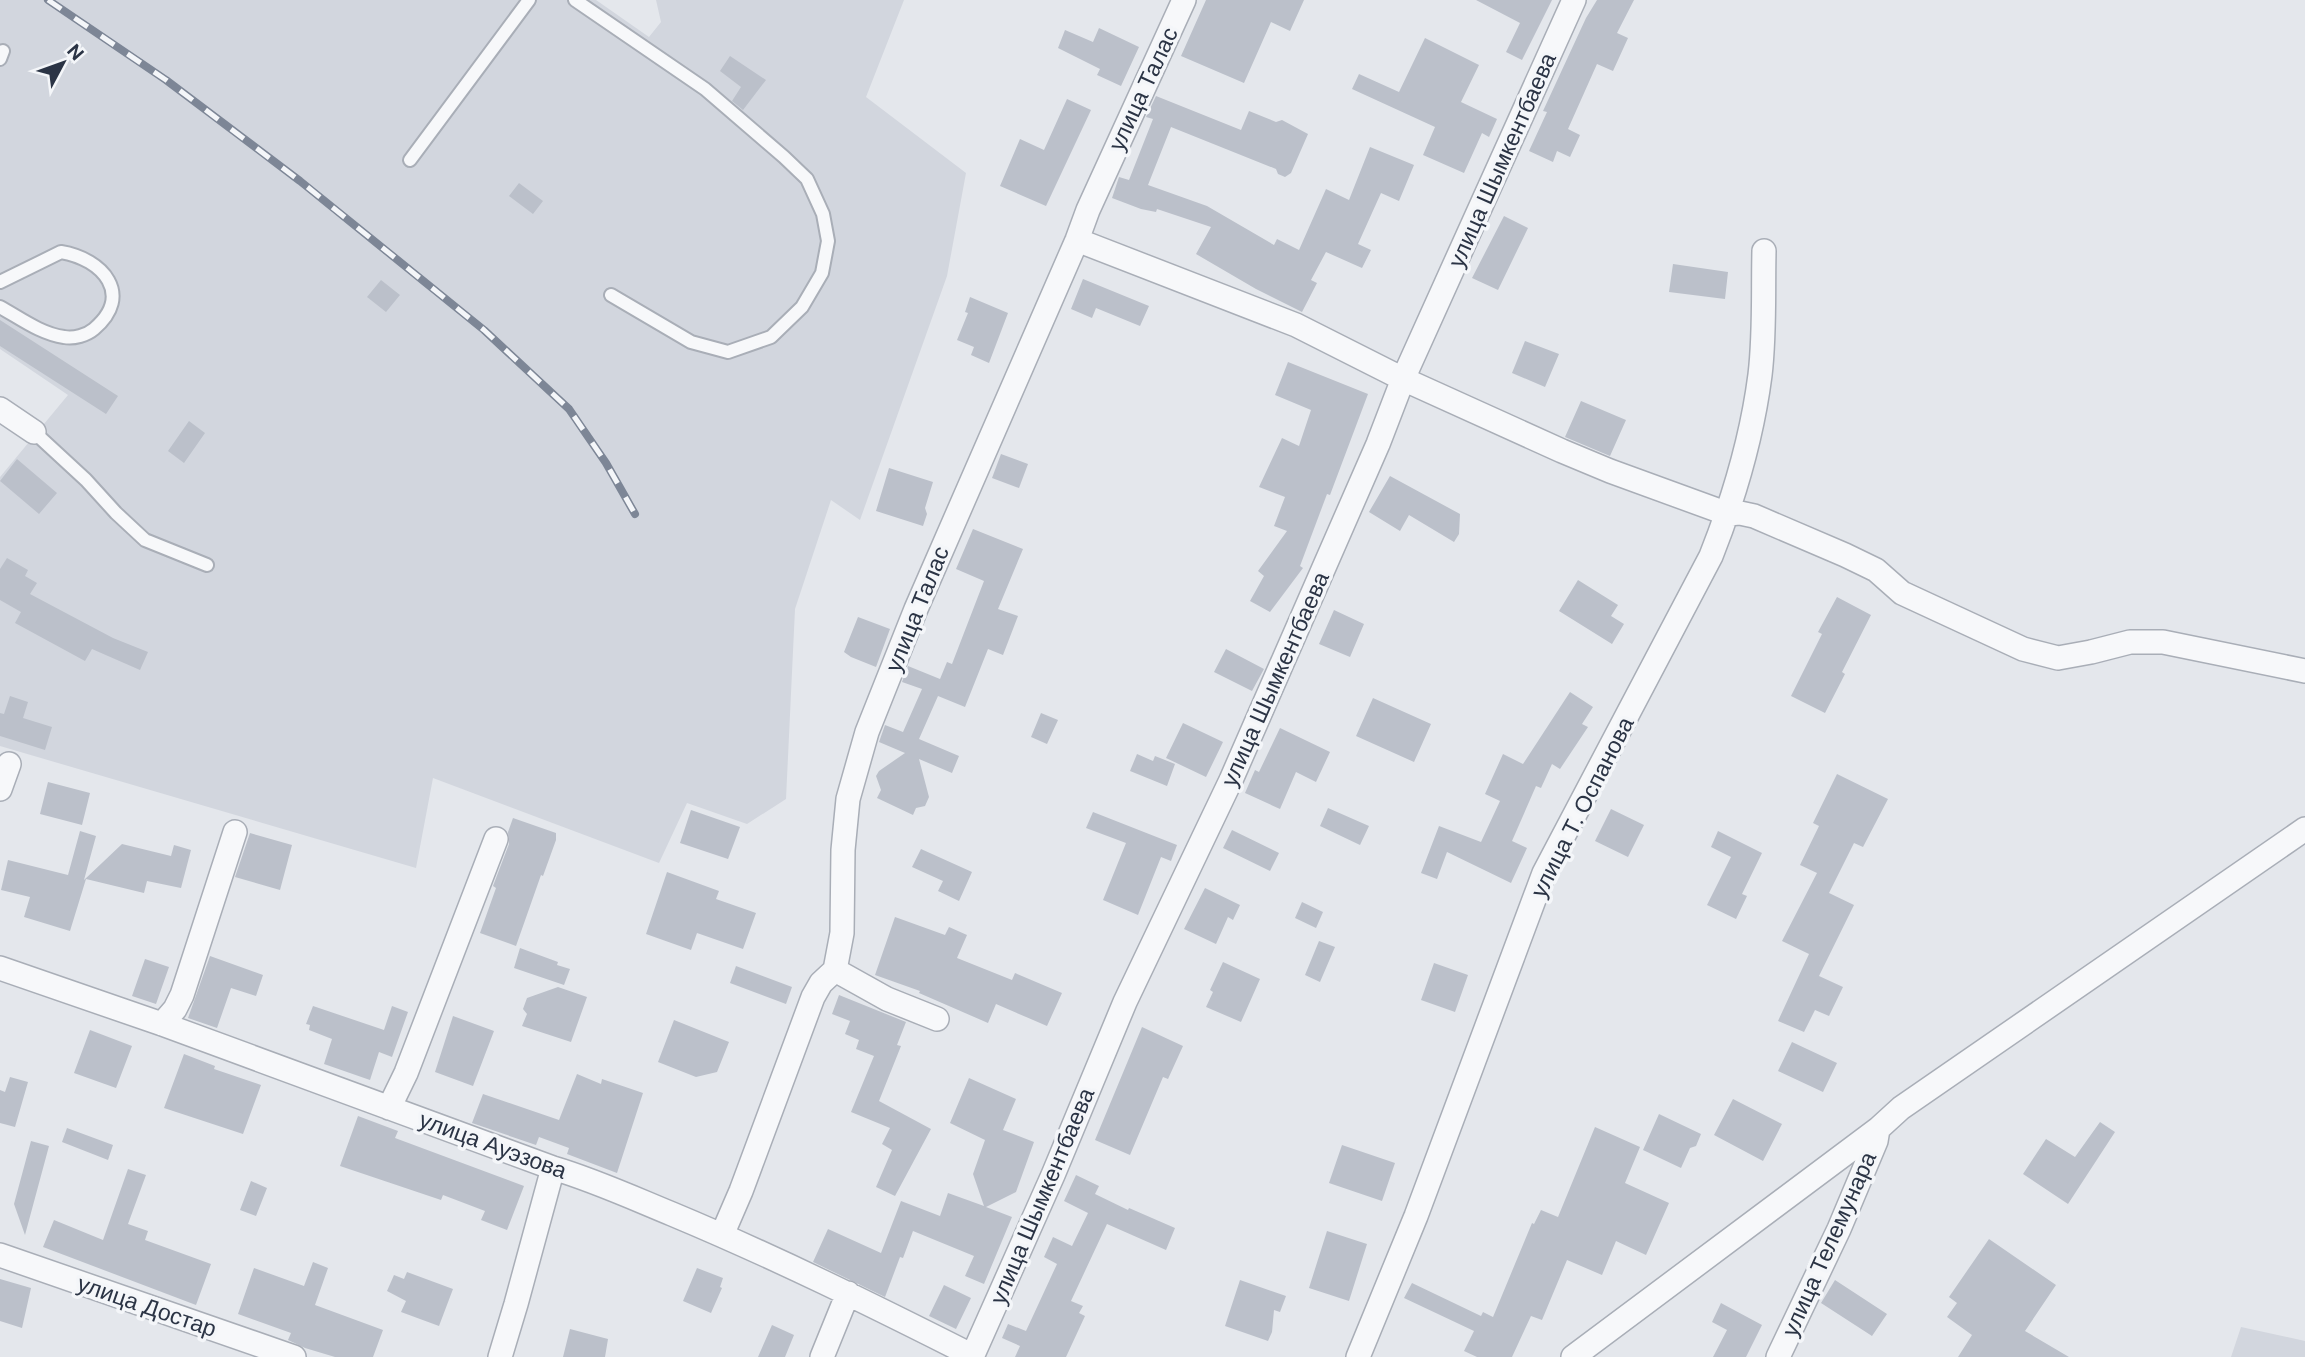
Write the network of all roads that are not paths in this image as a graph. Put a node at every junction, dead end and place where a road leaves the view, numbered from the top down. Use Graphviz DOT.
graph roads {
  1 [pos="530,0"];
  2 [pos="575,0"];
  3 [pos="1184,0"];
  4 [pos="1574,0"];
  5 [pos="410,160"];
  6 [pos="1077,240"];
  7 [pos="1764,251"];
  8 [pos="0,282"];
  9 [pos="611,295"];
  10 [pos="0,307"];
  11 [pos="1403,379"];
  12 [pos="0,409"];
  13 [pos="34,432"];
  14 [pos="1728,514"];
  15 [pos="207,565"];
  16 [pos="2305,671"];
  17 [pos="9,764"];
  18 [pos="0,789"];
  19 [pos="2305,829"];
  20 [pos="235,832"];
  21 [pos="496,839"];
  22 [pos="0,968"];
  23 [pos="835,970"];
  24 [pos="937,1019"];
  25 [pos="162,1024"];
  26 [pos="389,1108"];
  27 [pos="1878,1129"];
  28 [pos="553,1168"];
  29 [pos="722,1235"];
  30 [pos="0,1255"];
  31 [pos="848,1293"];
  32 [pos="973,1356"];
  33 [pos="293,1357"];
  34 [pos="500,1357"];
  35 [pos="822,1357"];
  36 [pos="1358,1357"];
  37 [pos="1573,1357"];
  38 [pos="1778,1357"];
  1 -- 5 [label="lane"];
  2 -- 9 [label="lane"];
  3 -- 6 [label="street, улица Талас"];
  4 -- 11 [label="street, улица Шымкентбаева"];
  6 -- 11 [label="street"];
  6 -- 23 [label="street, улица Талас"];
  7 -- 14 [label="street, улица Т. Оспанова"];
  8 -- 10 [label="lane"];
  11 -- 14 [label="street"];
  11 -- 32 [label="street, улица Шымкентбаева"];
  12 -- 13 [label="street"];
  13 -- 15 [label="lane"];
  14 -- 16 [label="street"];
  14 -- 36 [label="street, улица Т. Оспанова"];
  17 -- 18 [label="street"];
  19 -- 27 [label="street"];
  20 -- 25 [label="street"];
  21 -- 26 [label="street"];
  22 -- 25 [label="street, улица Ауэзова"];
  23 -- 24 [label="street"];
  23 -- 29 [label="street, улица Талас"];
  25 -- 26 [label="street, улица Ауэзова"];
  26 -- 28 [label="street, улица Ауэзова"];
  27 -- 37 [label="street"];
  27 -- 38 [label="street, улица Телемунара"];
  28 -- 29 [label="street, улица Ауэзова"];
  28 -- 34 [label="street"];
  29 -- 31 [label="street, улица Ауэзова"];
  30 -- 33 [label="street, улица Достар"];
  31 -- 32 [label="street, улица Ауэзова"];
  31 -- 35 [label="street"];
}
